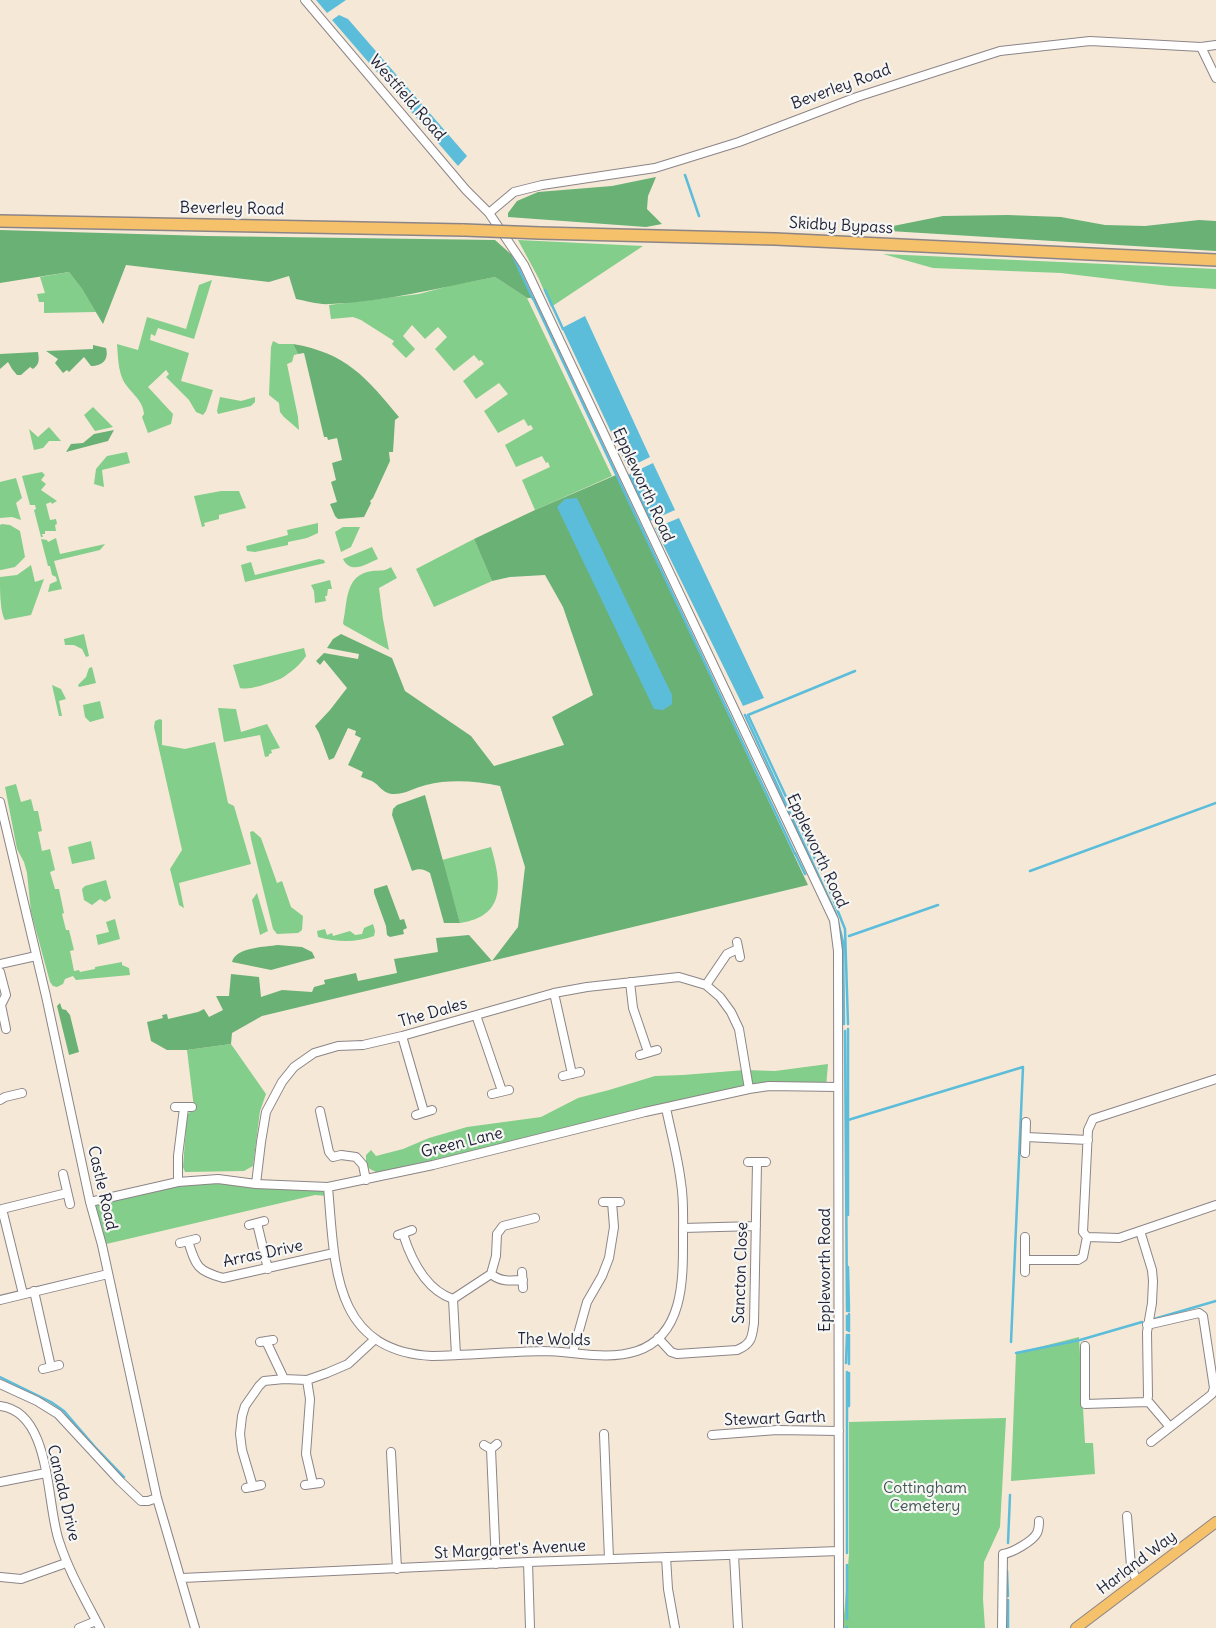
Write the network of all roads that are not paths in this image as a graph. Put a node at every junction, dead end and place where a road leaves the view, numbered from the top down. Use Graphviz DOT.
graph roads {
  1 [pos="305,0"];
  2 [pos="1216,45"];
  3 [pos="1201,47"];
  4 [pos="1216,78"];
  5 [pos="489,213"];
  6 [pos="0,221"];
  7 [pos="464,230"];
  8 [pos="1216,260"];
  9 [pos="0,802"];
  10 [pos="738,950"];
  11 [pos="36,956"];
  12 [pos="0,964"];
  13 [pos="0,972"];
  14 [pos="630,982"];
  15 [pos="706,985"];
  16 [pos="554,993"];
  17 [pos="476,1015"];
  18 [pos="6,1029"];
  19 [pos="402,1036"];
  20 [pos="658,1050"];
  21 [pos="563,1076"];
  22 [pos="1216,1079"];
  23 [pos="838,1087"];
  24 [pos="749,1089"];
  25 [pos="22,1093"];
  26 [pos="492,1094"];
  27 [pos="0,1100"];
  28 [pos="175,1107"];
  29 [pos="666,1108"];
  30 [pos="320,1111"];
  31 [pos="424,1112"];
  32 [pos="1026,1122"];
  33 [pos="1026,1137"];
  34 [pos="1088,1140"];
  35 [pos="1025,1153"];
  36 [pos="748,1162"];
  37 [pos="766,1162"];
  38 [pos="757,1163"];
  39 [pos="63,1174"];
  40 [pos="366,1180"];
  41 [pos="178,1182"];
  42 [pos="256,1184"];
  43 [pos="328,1187"];
  44 [pos="67,1193"];
  45 [pos="90,1202"];
  46 [pos="603,1202"];
  47 [pos="70,1204"];
  48 [pos="1,1205"];
  49 [pos="1216,1205"];
  50 [pos="529,1217"];
  51 [pos="257,1223"];
  52 [pos="756,1226"];
  53 [pos="683,1228"];
  54 [pos="412,1230"];
  55 [pos="1140,1231"];
  56 [pos="1025,1237"];
  57 [pos="1087,1237"];
  58 [pos="188,1241"];
  59 [pos="334,1254"];
  60 [pos="1025,1260"];
  61 [pos="268,1269"];
  62 [pos="1024,1272"];
  63 [pos="108,1274"];
  64 [pos="491,1274"];
  65 [pos="523,1280"];
  66 [pos="34,1291"];
  67 [pos="22,1294"];
  68 [pos="453,1299"];
  69 [pos="0,1300"];
  70 [pos="1147,1325"];
  71 [pos="658,1338"];
  72 [pos="374,1340"];
  73 [pos="266,1341"];
  74 [pos="1085,1346"];
  75 [pos="573,1352"];
  76 [pos="456,1355"];
  77 [pos="51,1367"];
  78 [pos="284,1379"];
  79 [pos="307,1380"];
  80 [pos="0,1384"];
  81 [pos="1148,1400"];
  82 [pos="0,1406"];
  83 [pos="1170,1427"];
  84 [pos="839,1431"];
  85 [pos="604,1434"];
  86 [pos="710,1435"];
  87 [pos="1151,1442"];
  88 [pos="491,1446"];
  89 [pos="391,1449"];
  90 [pos="46,1473"];
  91 [pos="0,1482"];
  92 [pos="313,1484"];
  93 [pos="253,1487"];
  94 [pos="157,1498"];
  95 [pos="1127,1516"];
  96 [pos="1039,1521"];
  97 [pos="1216,1522"];
  98 [pos="839,1551"];
  99 [pos="734,1555"];
  100 [pos="666,1557"];
  101 [pos="609,1559"];
  102 [pos="528,1562"];
  103 [pos="66,1563"];
  104 [pos="496,1564"];
  105 [pos="397,1569"];
  106 [pos="0,1577"];
  107 [pos="182,1578"];
  108 [pos="1137,1582"];
  109 [pos="98,1624"];
  110 [pos="79,1628"];
  111 [pos="195,1628"];
  112 [pos="530,1628"];
  113 [pos="675,1628"];
  114 [pos="738,1628"];
  115 [pos="839,1628"];
  116 [pos="1002,1628"];
  117 [pos="1076,1628"];
  1 -- 5 [label="street, Westfield Road"];
  2 -- 3 [label="street, Beverley Road"];
  3 -- 4 [label="street"];
  3 -- 5 [label="street, Beverley Road"];
  5 -- 23 [label="street, Eppleworth Road"];
  6 -- 7 [label="highway, Beverley Road"];
  7 -- 8 [label="highway, Skidby Bypass, bridge"];
  9 -- 11 [label="street, Castle Road"];
  10 -- 15 [label="street"];
  11 -- 12 [label="street"];
  11 -- 45 [label="street, Castle Road"];
  13 -- 18 [label="street"];
  14 -- 15 [label="street, The Dales"];
  14 -- 16 [label="street, The Dales"];
  14 -- 20 [label="street"];
  15 -- 24 [label="street, The Dales"];
  16 -- 17 [label="street, The Dales"];
  16 -- 21 [label="street"];
  17 -- 19 [label="street, The Dales"];
  17 -- 26 [label="street"];
  19 -- 31 [label="street"];
  19 -- 42 [label="street, The Dales"];
  22 -- 34 [label="street"];
  23 -- 24 [label="street, Green Lane"];
  23 -- 84 [label="street, Eppleworth Road"];
  24 -- 29 [label="street, Green Lane"];
  25 -- 27 [label="street"];
  28 -- 41 [label="street"];
  29 -- 40 [label="street, Green Lane"];
  29 -- 53 [label="street, The Wolds"];
  30 -- 40 [label="street"];
  32 -- 33 [label="street"];
  33 -- 34 [label="street"];
  33 -- 35 [label="street"];
  34 -- 57 [label="street"];
  36 -- 38 [label="street"];
  37 -- 38 [label="street"];
  38 -- 52 [label="street, Sancton Close"];
  39 -- 44 [label="street"];
  40 -- 43 [label="street, Green Lane"];
  41 -- 42 [label="street, Green Lane"];
  41 -- 45 [label="street, Green Lane"];
  42 -- 43 [label="street, Green Lane"];
  43 -- 59 [label="street, The Wolds"];
  44 -- 47 [label="street"];
  44 -- 48 [label="street"];
  45 -- 63 [label="street, Castle Road"];
  46 -- 75 [label="street"];
  48 -- 67 [label="street"];
  49 -- 55 [label="street"];
  50 -- 64 [label="street"];
  51 -- 61 [label="street"];
  52 -- 53 [label="street"];
  52 -- 71 [label="street, Sancton Close"];
  53 -- 71 [label="street, The Wolds"];
  54 -- 68 [label="street"];
  55 -- 57 [label="street"];
  55 -- 70 [label="street"];
  56 -- 60 [label="street"];
  57 -- 60 [label="street"];
  58 -- 61 [label="street, Arras Drive"];
  59 -- 61 [label="street, Arras Drive"];
  59 -- 72 [label="street, The Wolds"];
  60 -- 62 [label="street"];
  63 -- 66 [label="street"];
  63 -- 94 [label="street, Castle Road"];
  64 -- 65 [label="street"];
  64 -- 68 [label="street"];
  66 -- 67 [label="street"];
  66 -- 77 [label="street"];
  67 -- 69 [label="street"];
  68 -- 76 [label="street"];
  70 -- 81 [label="street"];
  70 -- 83 [label="street"];
  71 -- 75 [label="street, The Wolds"];
  72 -- 76 [label="street, The Wolds"];
  72 -- 79 [label="street"];
  73 -- 78 [label="street"];
  74 -- 81 [label="street"];
  75 -- 76 [label="street, The Wolds"];
  78 -- 79 [label="street"];
  78 -- 93 [label="street"];
  79 -- 92 [label="street"];
  80 -- 94 [label="street"];
  81 -- 83 [label="street"];
  82 -- 90 [label="street, Canada Drive"];
  83 -- 87 [label="street"];
  84 -- 86 [label="street, Stewart Garth"];
  84 -- 98 [label="street, Eppleworth Road"];
  85 -- 101 [label="street"];
  88 -- 104 [label="street"];
  89 -- 105 [label="street"];
  90 -- 91 [label="street"];
  90 -- 103 [label="street, Canada Drive"];
  94 -- 107 [label="street, Castle Road"];
  95 -- 108 [label="street"];
  96 -- 116 [label="street"];
  97 -- 108 [label="main road, Harland Way"];
  98 -- 99 [label="street, St Margaret's Avenue"];
  98 -- 115 [label="street, Eppleworth Road"];
  99 -- 100 [label="street, St Margaret's Avenue"];
  99 -- 114 [label="street"];
  100 -- 101 [label="street, St Margaret's Avenue"];
  100 -- 113 [label="street"];
  101 -- 102 [label="street, St Margaret's Avenue"];
  102 -- 104 [label="street, St Margaret's Avenue"];
  102 -- 112 [label="street"];
  103 -- 106 [label="street"];
  103 -- 109 [label="street, Canada Drive"];
  104 -- 105 [label="street, St Margaret's Avenue"];
  105 -- 107 [label="street, St Margaret's Avenue"];
  107 -- 111 [label="street, Castle Road"];
  108 -- 117 [label="main road, Harland Way"];
  109 -- 110 [label="street"];
}
